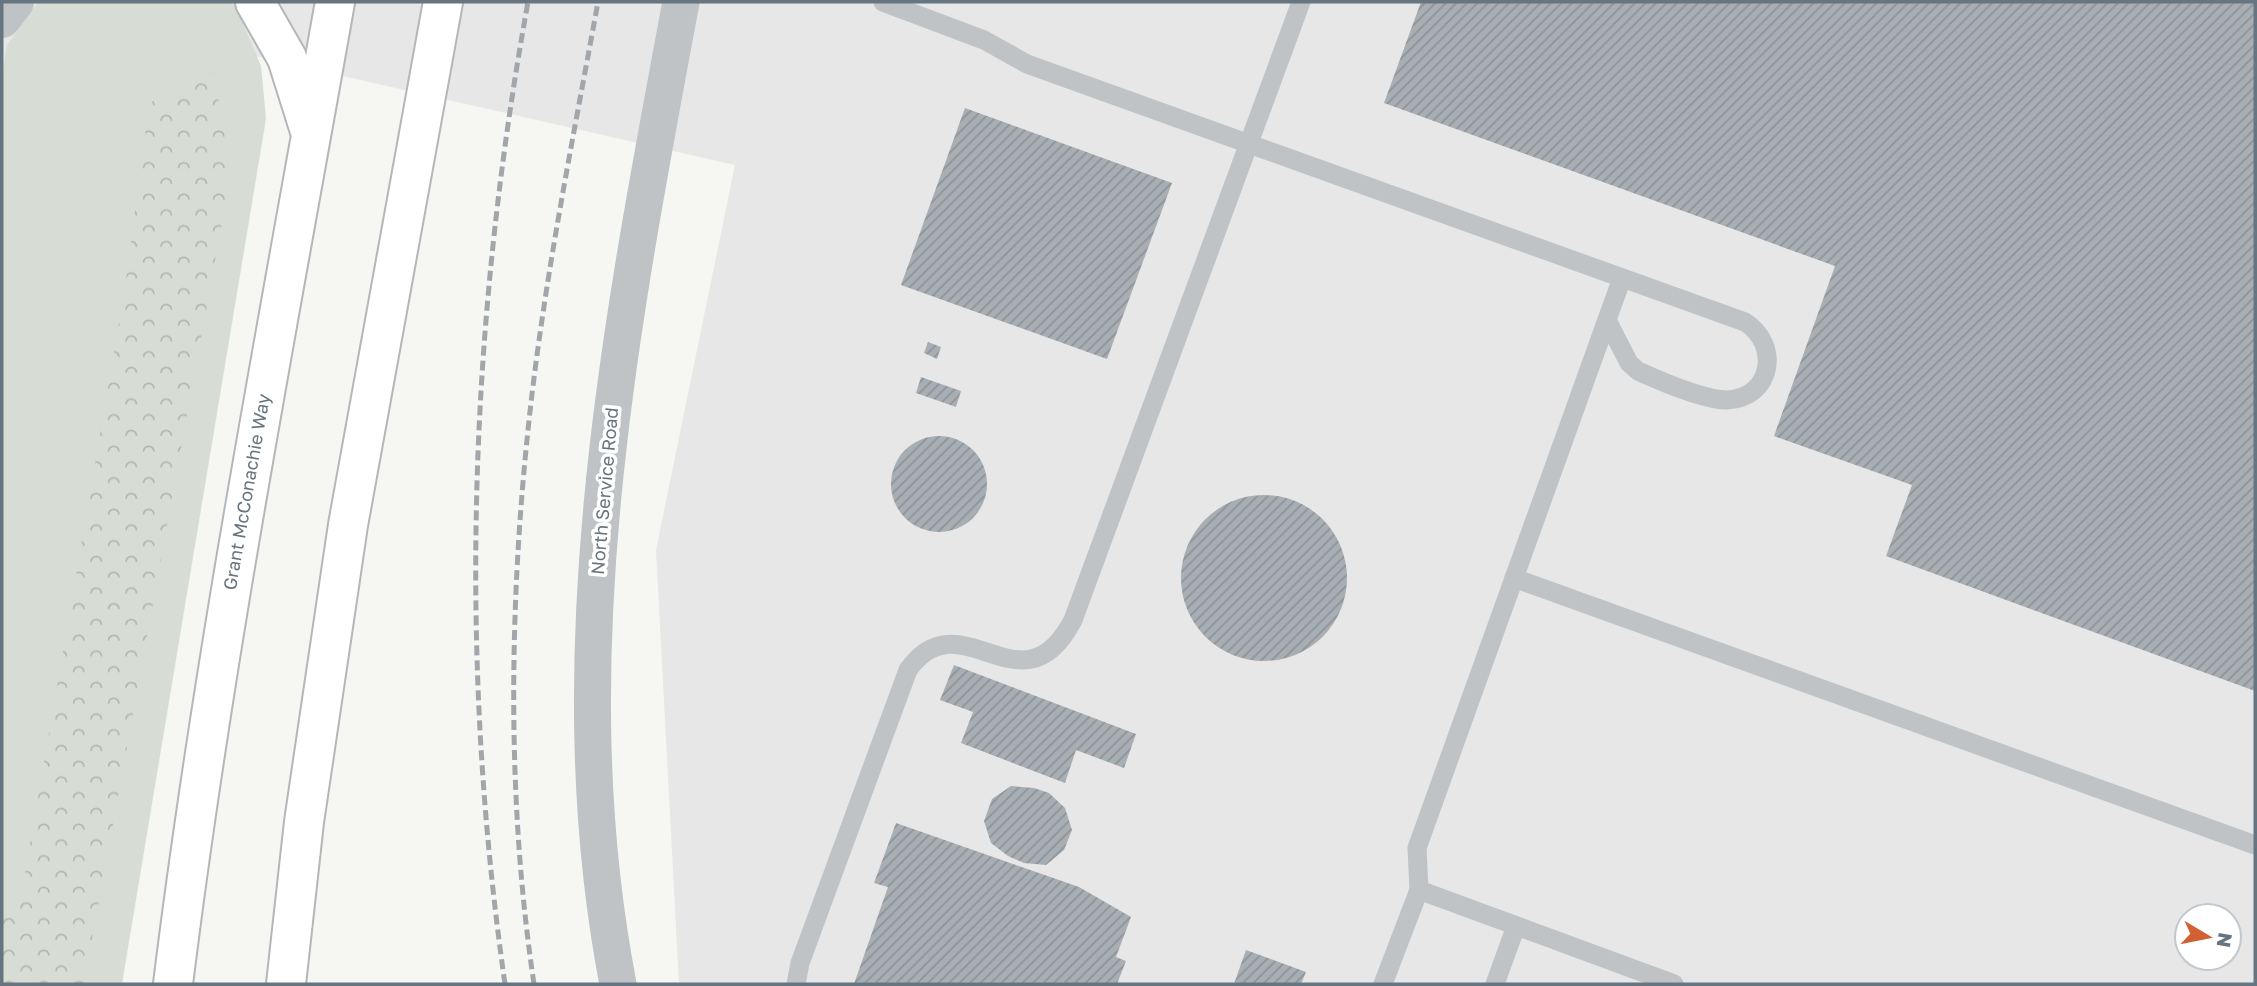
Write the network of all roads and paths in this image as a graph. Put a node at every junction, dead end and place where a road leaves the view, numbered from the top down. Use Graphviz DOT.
graph roads {
  1 [pos="15,2"];
  2 [pos="255,2"];
  3 [pos="335,2"];
  4 [pos="443,2"];
  5 [pos="681,2"];
  6 [pos="883,2"];
  7 [pos="1301,2"];
  8 [pos="2,19"];
  9 [pos="311,135"];
  10 [pos="1250,145"];
  11 [pos="1622,278"];
  12 [pos="1607,320"];
  13 [pos="1514,578"];
  14 [pos="2255,845"];
  15 [pos="1419,890"];
  16 [pos="1516,926"];
  17 [pos="173,984"];
  18 [pos="286,984"];
  19 [pos="618,984"];
  20 [pos="796,984"];
  21 [pos="1383,984"];
  22 [pos="1495,984"];
  23 [pos="1674,984"];
  1 -- 8 [label="street"];
  2 -- 9 [label="main road"];
  3 -- 9 [label="main road, Grant McConachie Way"];
  4 -- 18 [label="main road"];
  5 -- 19 [label="street, North Service Road"];
  6 -- 10 [label="lane"];
  7 -- 10 [label="lane"];
  9 -- 17 [label="main road, Grant McConachie Way"];
  10 -- 11 [label="lane"];
  10 -- 20 [label="lane"];
  11 -- 12 [label="lane"];
  11 -- 12 [label="lane"];
  12 -- 13 [label="lane"];
  13 -- 14 [label="lane"];
  13 -- 15 [label="lane"];
  15 -- 16 [label="lane"];
  15 -- 21 [label="lane"];
  16 -- 22 [label="lane"];
  16 -- 23 [label="lane"];
}
